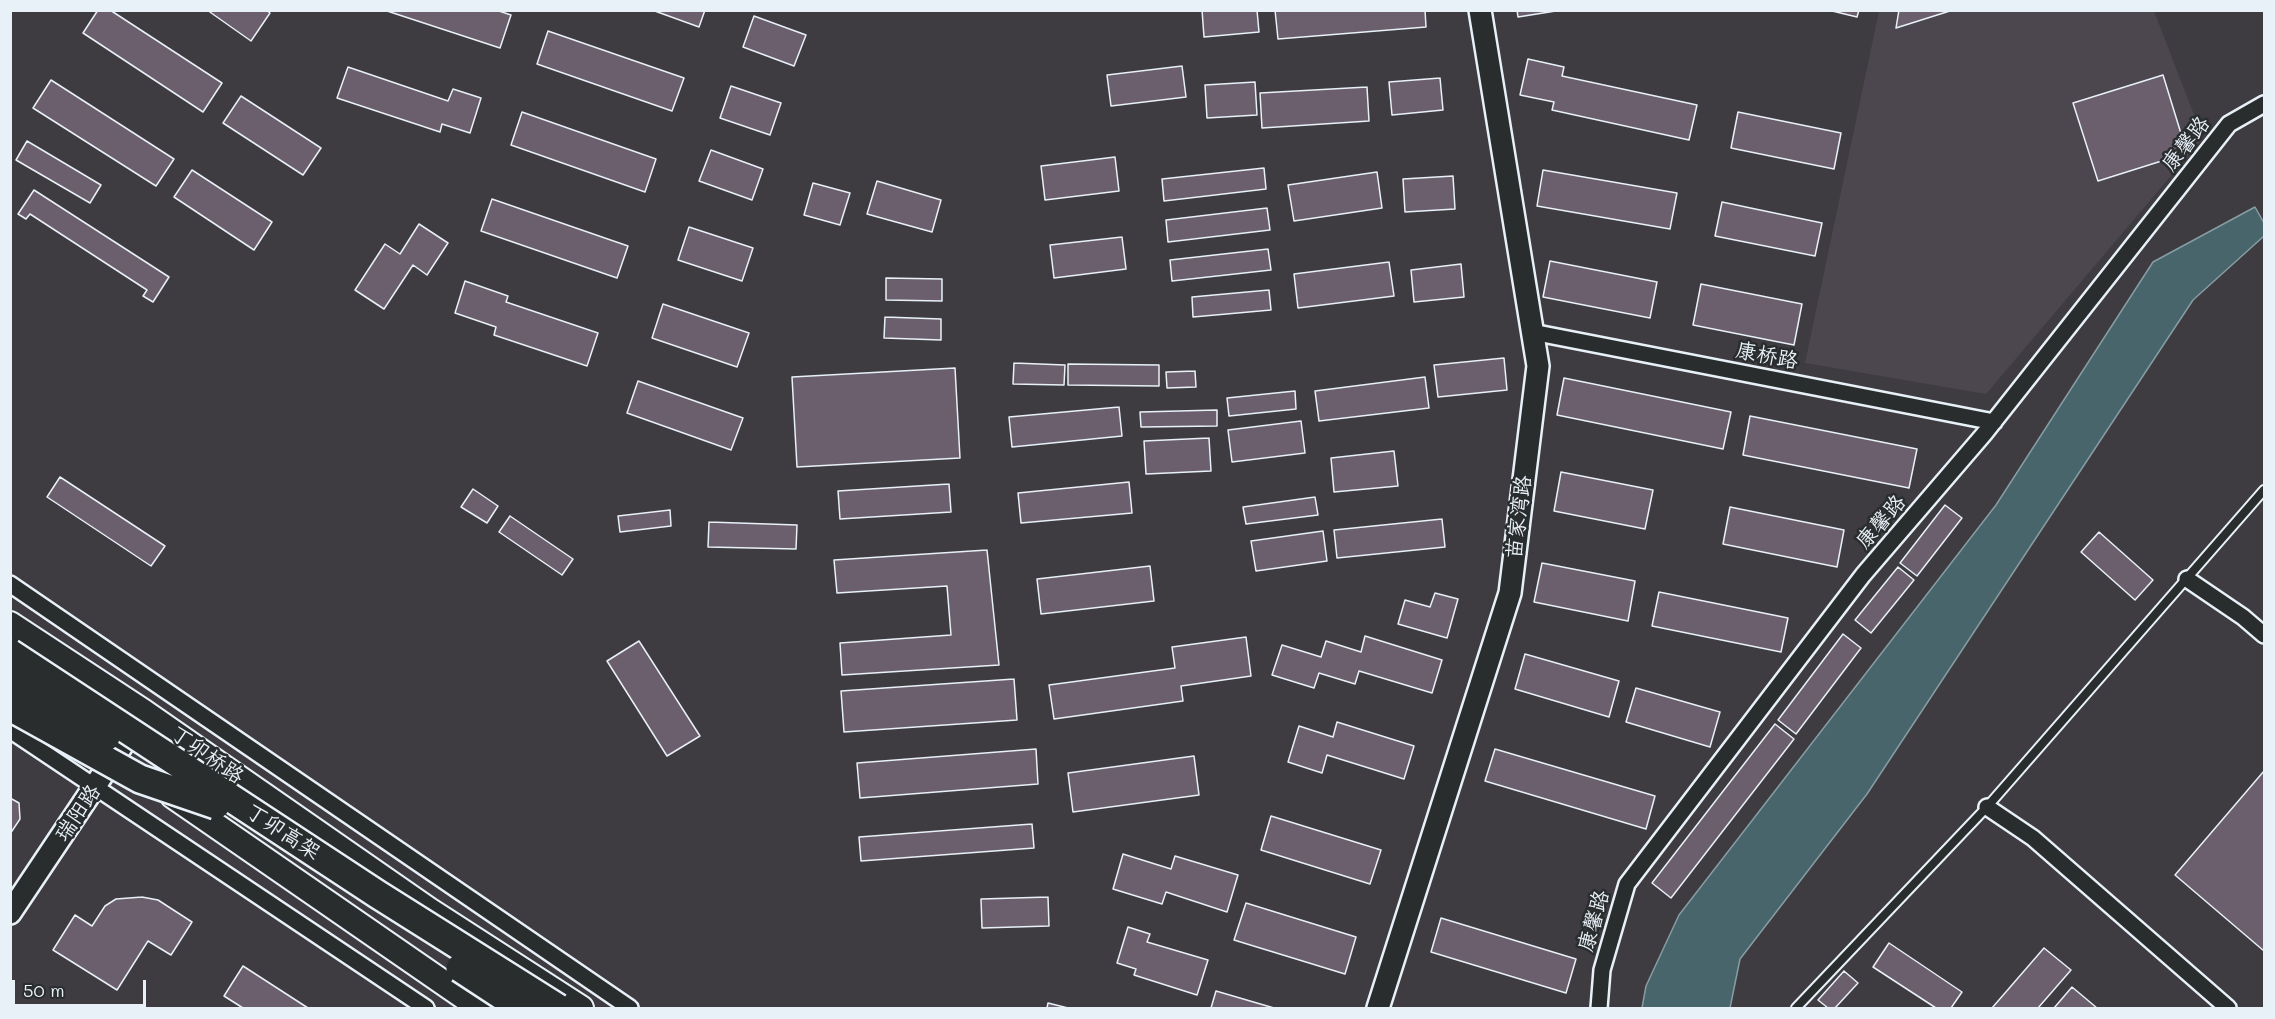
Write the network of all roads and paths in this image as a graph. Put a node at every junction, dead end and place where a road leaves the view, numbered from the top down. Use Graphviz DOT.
graph roads {
  1 [pos="1480,10"];
  2 [pos="2265,104"];
  3 [pos="1532,332"];
  4 [pos="1994,422"];
  5 [pos="2265,490"];
  6 [pos="2187,579"];
  7 [pos="10,584"];
  8 [pos="10,624"];
  9 [pos="2265,635"];
  10 [pos="10,653"];
  11 [pos="10,678"];
  12 [pos="10,689"];
  13 [pos="10,707"];
  14 [pos="144,712"];
  15 [pos="10,730"];
  16 [pos="117,756"];
  17 [pos="96,786"];
  18 [pos="216,806"];
  19 [pos="1987,807"];
  20 [pos="10,913"];
  21 [pos="426,1008"];
  22 [pos="480,1008"];
  23 [pos="521,1008"];
  24 [pos="558,1008"];
  25 [pos="581,1008"];
  26 [pos="630,1008"];
  27 [pos="1378,1008"];
  28 [pos="1599,1008"];
  29 [pos="1796,1008"];
  30 [pos="2228,1008"];
  1 -- 3 [label="street, 苗家湾路"];
  2 -- 4 [label="street, 康馨路"];
  3 -- 4 [label="street, 康桥路"];
  3 -- 27 [label="street, 苗家湾路"];
  4 -- 28 [label="street, 康馨路"];
  5 -- 6 [label="lane"];
  6 -- 9 [label="street"];
  6 -- 19 [label="lane"];
  7 -- 26 [label="street"];
  8 -- 14 [label="main road, 丁卯桥路"];
  10 -- 24 [label="highway, 丁卯高架, bridge"];
  11 -- 18 [label="highway, 丁卯高架, bridge"];
  12 -- 16 [label="main road"];
  13 -- 18 [label="highway, bridge"];
  14 -- 16 [label="street, 瑞阳路"];
  14 -- 25 [label="main road, 丁卯桥路"];
  15 -- 17 [label="street"];
  16 -- 17 [label="street, 瑞阳路"];
  16 -- 22 [label="main road"];
  17 -- 20 [label="street, 瑞阳路"];
  17 -- 21 [label="street"];
  18 -- 23 [label="highway, 丁卯高架, bridge"];
  19 -- 29 [label="lane"];
  19 -- 30 [label="street"];
}
